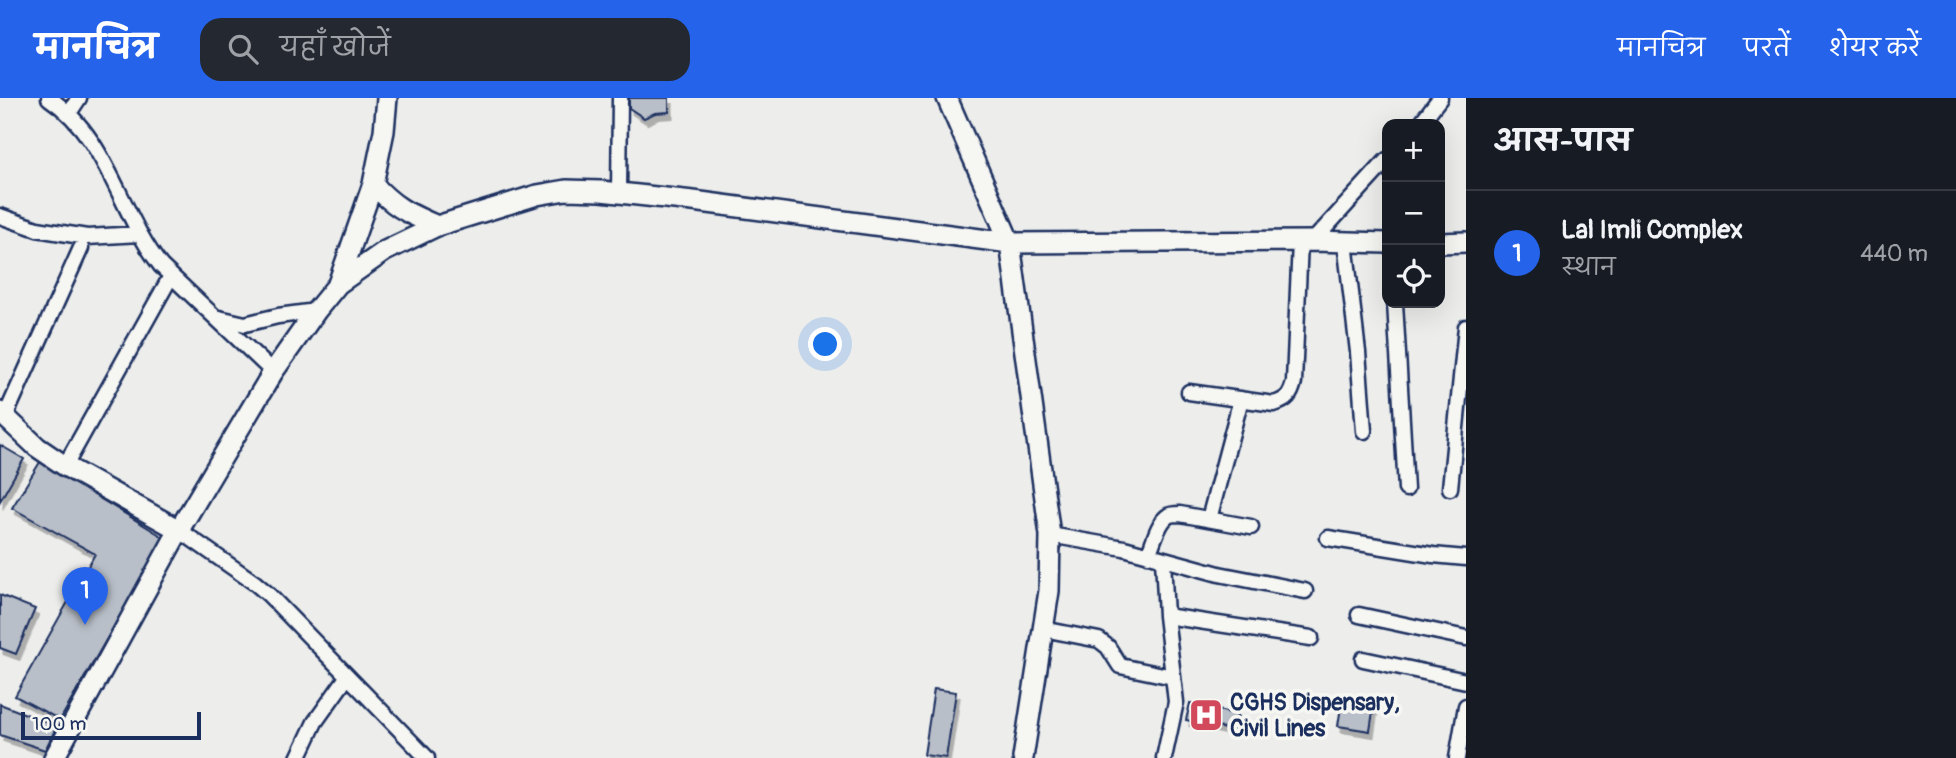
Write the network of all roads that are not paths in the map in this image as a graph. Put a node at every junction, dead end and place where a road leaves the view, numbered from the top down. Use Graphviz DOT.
graph roads {
  1 [pos="49,98"];
  2 [pos="79,98"];
  3 [pos="387,98"];
  4 [pos="620,98"];
  5 [pos="947,98"];
  6 [pos="1440,98"];
  7 [pos="69,113"];
  8 [pos="1424,119"];
  9 [pos="1382,165"];
  10 [pos="373,184"];
  11 [pos="619,193"];
  12 [pos="0,216"];
  13 [pos="437,226"];
  14 [pos="140,234"];
  15 [pos="1306,241"];
  16 [pos="1345,242"];
  17 [pos="1466,242"];
  18 [pos="1010,243"];
  19 [pos="1382,243"];
  20 [pos="1445,243"];
  21 [pos="81,248"];
  22 [pos="172,276"];
  23 [pos="338,284"];
  24 [pos="1395,308"];
  25 [pos="316,311"];
  26 [pos="215,317"];
  27 [pos="1466,327"];
  28 [pos="273,372"];
  29 [pos="1189,391"];
  30 [pos="1241,399"];
  31 [pos="2,415"];
  32 [pos="1364,431"];
  33 [pos="65,466"];
  34 [pos="1450,488"];
  35 [pos="1406,489"];
  36 [pos="1209,519"];
  37 [pos="1251,527"];
  38 [pos="179,530"];
  39 [pos="1050,535"];
  40 [pos="1328,538"];
  41 [pos="1148,555"];
  42 [pos="1466,558"];
  43 [pos="1163,559"];
  44 [pos="1305,591"];
  45 [pos="1359,615"];
  46 [pos="1166,616"];
  47 [pos="1043,629"];
  48 [pos="1311,638"];
  49 [pos="1466,638"];
  50 [pos="1363,659"];
  51 [pos="347,677"];
  52 [pos="1173,677"];
  53 [pos="1466,681"];
  54 [pos="1465,717"];
  55 [pos="54,758"];
  56 [pos="298,758"];
  57 [pos="427,758"];
  58 [pos="1023,758"];
  59 [pos="1164,758"];
  60 [pos="1457,758"];
  1 -- 7 [label="street"];
  2 -- 7 [label="street"];
  3 -- 10 [label="street"];
  4 -- 11 [label="street"];
  5 -- 18 [label="street"];
  6 -- 8 [label="street"];
  7 -- 14 [label="street"];
  9 -- 15 [label="street"];
  10 -- 13 [label="street"];
  10 -- 23 [label="street"];
  11 -- 13 [label="street"];
  11 -- 18 [label="street"];
  12 -- 14 [label="street"];
  13 -- 23 [label="street"];
  14 -- 22 [label="street"];
  15 -- 16 [label="street"];
  15 -- 18 [label="street"];
  15 -- 30 [label="street"];
  16 -- 19 [label="street"];
  16 -- 32 [label="street"];
  17 -- 20 [label="street"];
  18 -- 39 [label="street"];
  21 -- 31 [label="street"];
  22 -- 26 [label="street"];
  22 -- 33 [label="street"];
  23 -- 25 [label="street"];
  24 -- 35 [label="street"];
  25 -- 26 [label="street"];
  25 -- 28 [label="street"];
  26 -- 28 [label="street"];
  27 -- 34 [label="street"];
  28 -- 38 [label="street"];
  29 -- 30 [label="street"];
  30 -- 36 [label="street"];
  31 -- 33 [label="street"];
  33 -- 38 [label="street"];
  36 -- 37 [label="street"];
  36 -- 41 [label="street"];
  38 -- 51 [label="street"];
  38 -- 55 [label="street"];
  39 -- 41 [label="street"];
  39 -- 47 [label="street"];
  40 -- 42 [label="street"];
  41 -- 43 [label="street"];
  43 -- 44 [label="street"];
  43 -- 46 [label="street"];
  45 -- 49 [label="street"];
  46 -- 48 [label="street"];
  46 -- 52 [label="street"];
  47 -- 52 [label="street"];
  47 -- 58 [label="street"];
  50 -- 53 [label="street"];
  51 -- 56 [label="street"];
  51 -- 57 [label="street"];
  52 -- 59 [label="street"];
  54 -- 60 [label="street"];
}
